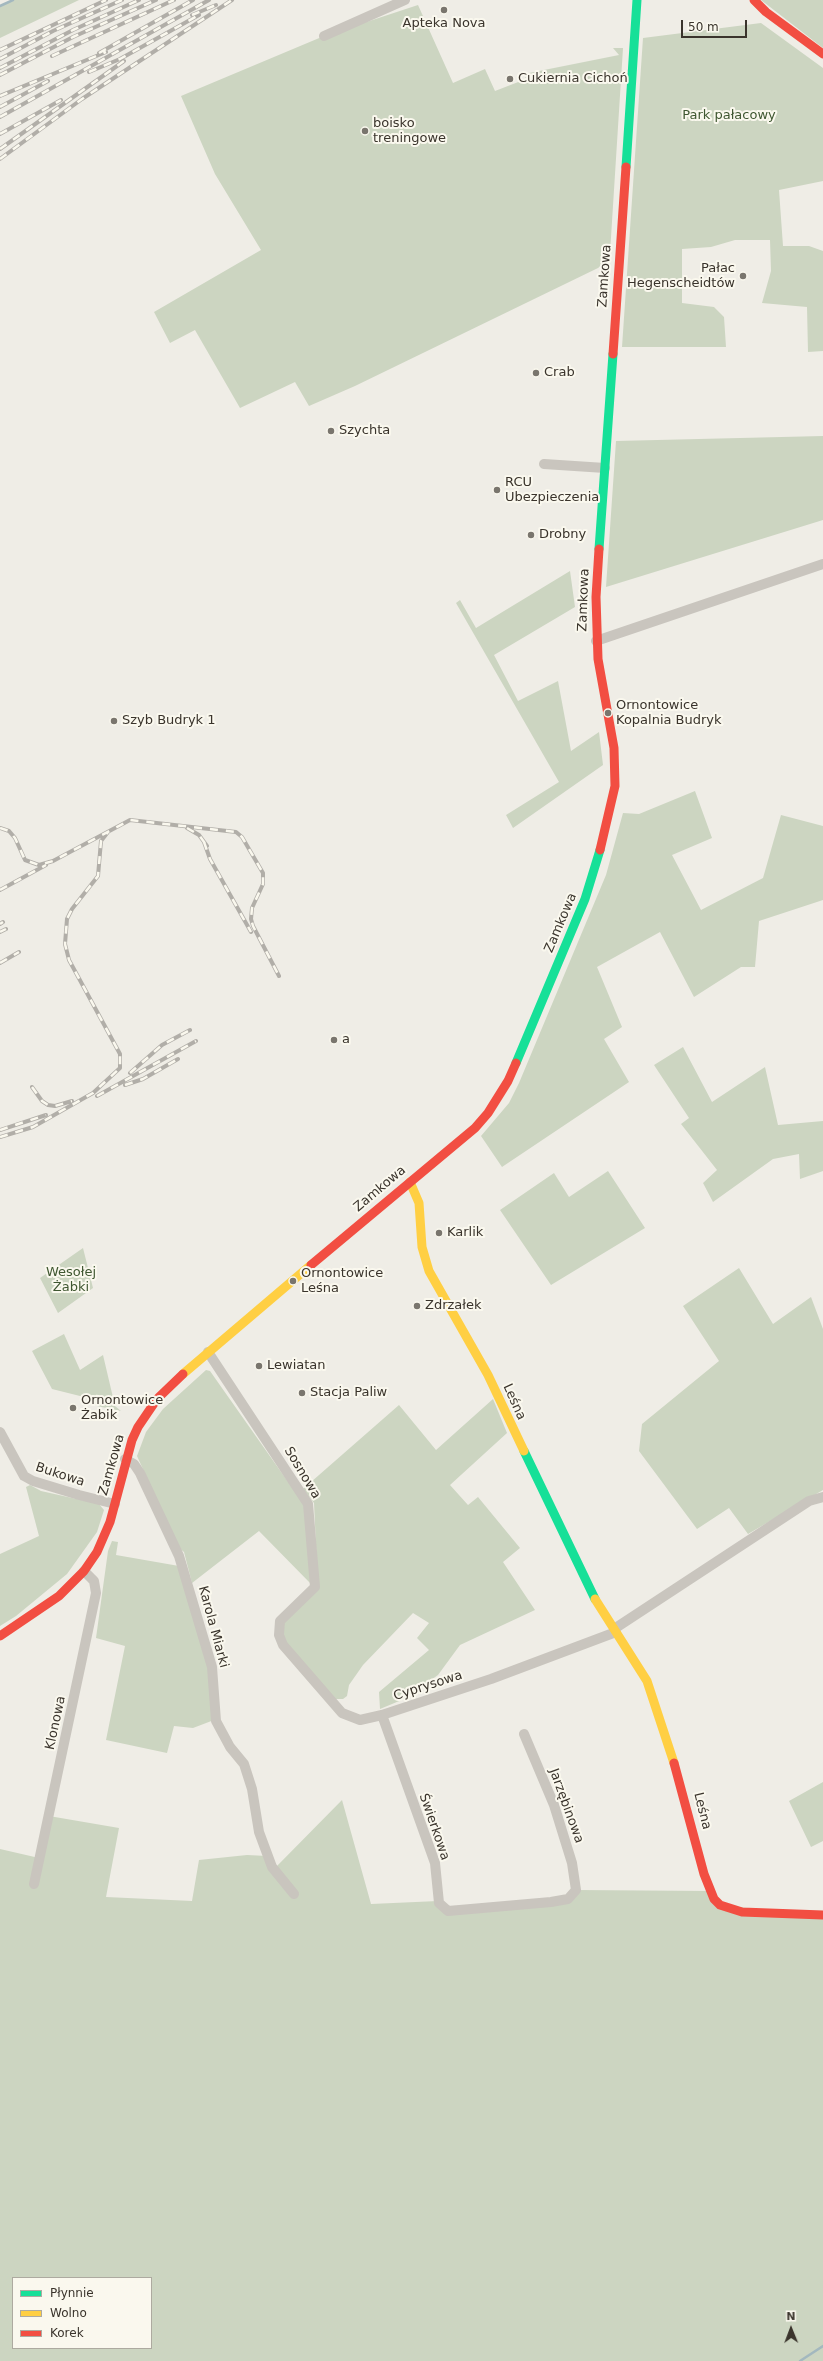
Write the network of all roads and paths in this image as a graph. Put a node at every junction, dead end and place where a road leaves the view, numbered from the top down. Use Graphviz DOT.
graph roads {
  1 [pos="405,0"];
  2 [pos="637,0"];
  3 [pos="754,0"];
  4 [pos="324,36"];
  5 [pos="823,54"];
  6 [pos="544,464"];
  7 [pos="605,468"];
  8 [pos="823,564"];
  9 [pos="596,642"];
  10 [pos="410,1182"];
  11 [pos="208,1352"];
  12 [pos="0,1432"];
  13 [pos="125,1459"];
  14 [pos="823,1497"];
  15 [pos="115,1504"];
  16 [pos="84,1571"];
  17 [pos="615,1630"];
  18 [pos="279,1635"];
  19 [pos="0,1636"];
  20 [pos="382,1715"];
  21 [pos="524,1734"];
  22 [pos="34,1884"];
  23 [pos="576,1890"];
  24 [pos="294,1894"];
  25 [pos="823,1915"];
  1 -- 4 [label="street"];
  2 -- 7 [label="street, Zamkowa"];
  3 -- 5 [label="street"];
  6 -- 7 [label="street"];
  7 -- 9 [label="street, Zamkowa"];
  8 -- 9 [label="street"];
  9 -- 10 [label="street, Zamkowa"];
  10 -- 11 [label="street, Zamkowa"];
  10 -- 17 [label="street, Leśna"];
  11 -- 13 [label="street, Zamkowa"];
  11 -- 18 [label="street, Sosnowa"];
  12 -- 15 [label="street, Bukowa"];
  13 -- 15 [label="street, Zamkowa"];
  13 -- 24 [label="street, Karola Miarki"];
  14 -- 17 [label="street"];
  15 -- 16 [label="street, Zamkowa"];
  16 -- 19 [label="street, Zamkowa"];
  16 -- 22 [label="street, Klonowa"];
  17 -- 20 [label="street, Cyprysowa"];
  17 -- 25 [label="street, Leśna"];
  18 -- 20 [label="street, Cyprysowa"];
  20 -- 23 [label="street, Świerkowa"];
  21 -- 23 [label="street, Jarzębinowa"];
}
